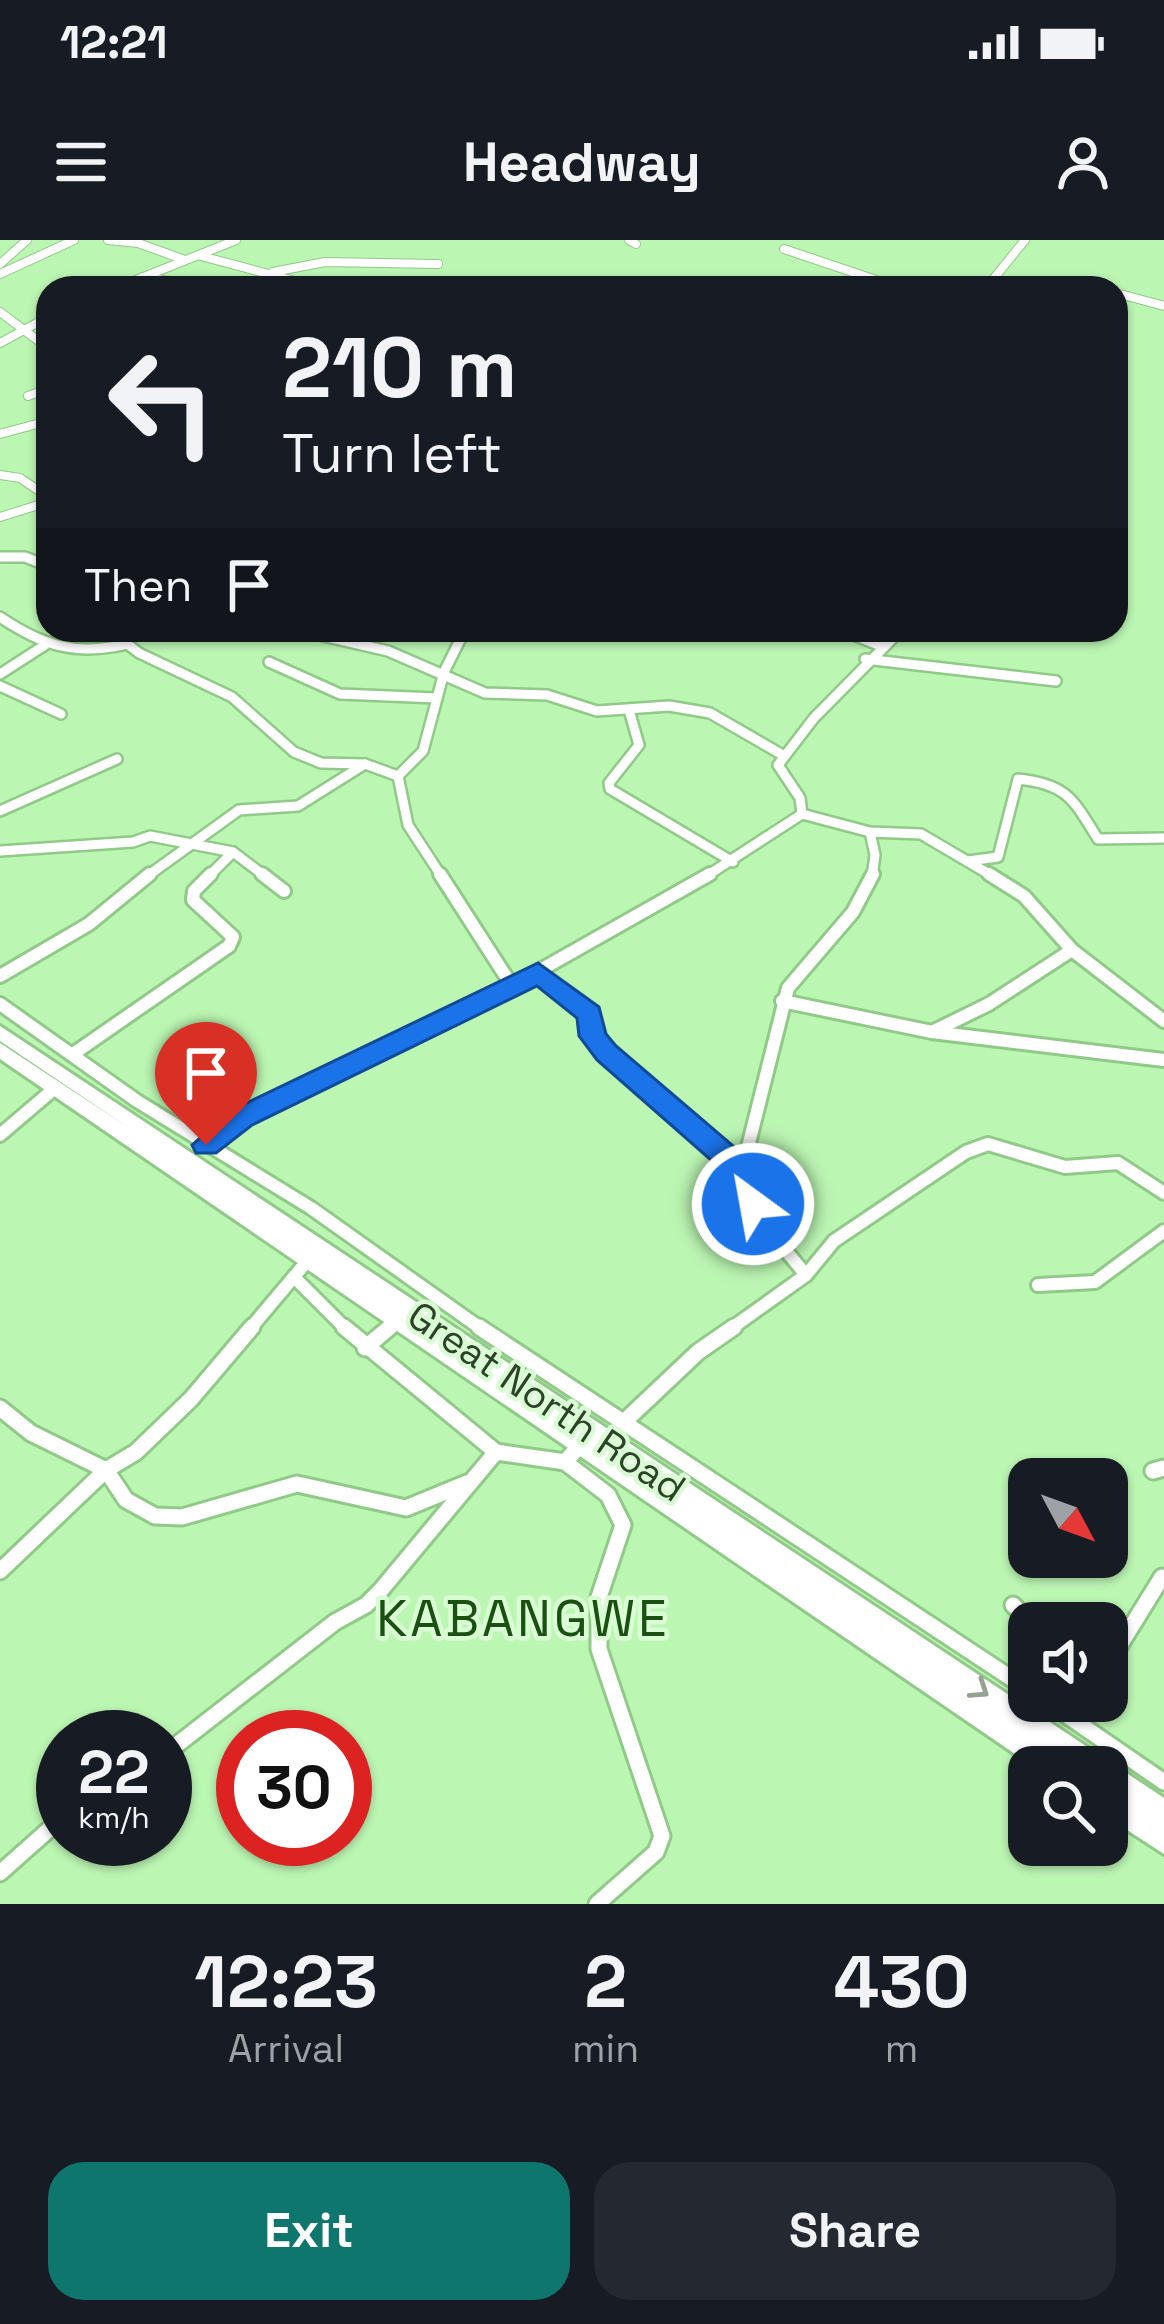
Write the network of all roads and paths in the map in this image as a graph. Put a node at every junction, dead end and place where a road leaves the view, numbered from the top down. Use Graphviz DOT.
graph roads {
  1 [pos="27,240"];
  2 [pos="74,240"];
  3 [pos="108,240"];
  4 [pos="236,240"];
  5 [pos="1025,240"];
  6 [pos="784,249"];
  7 [pos="198,256"];
  8 [pos="187,260"];
  9 [pos="0,264"];
  10 [pos="439,264"];
  11 [pos="273,272"];
  12 [pos="0,274"];
  13 [pos="145,276"];
  14 [pos="285,276"];
  15 [pos="864,276"];
  16 [pos="996,276"];
  17 [pos="1128,296"];
  18 [pos="1161,303"];
  19 [pos="0,312"];
  20 [pos="36,325"];
  21 [pos="26,331"];
  22 [pos="36,339"];
  23 [pos="0,343"];
  24 [pos="36,393"];
  25 [pos="28,397"];
  26 [pos="36,424"];
  27 [pos="0,434"];
  28 [pos="0,475"];
  29 [pos="36,491"];
  30 [pos="36,504"];
  31 [pos="0,517"];
  32 [pos="0,556"];
  33 [pos="36,562"];
  34 [pos="0,617"];
  35 [pos="36,640"];
  36 [pos="39,642"];
  37 [pos="124,642"];
  38 [pos="349,642"];
  39 [pos="459,642"];
  40 [pos="871,642"];
  41 [pos="886,642"];
  42 [pos="127,644"];
  43 [pos="45,646"];
  44 [pos="881,646"];
  45 [pos="865,659"];
  46 [pos="268,662"];
  47 [pos="444,672"];
  48 [pos="0,674"];
  49 [pos="1056,681"];
  50 [pos="0,686"];
  51 [pos="437,698"];
  52 [pos="629,710"];
  53 [pos="61,714"];
  54 [pos="781,754"];
  55 [pos="117,760"];
  56 [pos="365,764"];
  57 [pos="398,776"];
  58 [pos="0,811"];
  59 [pos="802,814"];
  60 [pos="870,832"];
  61 [pos="0,837"];
  62 [pos="1164,838"];
  63 [pos="192,843"];
  64 [pos="3,851"];
  65 [pos="233,852"];
  66 [pos="966,860"];
  67 [pos="733,862"];
  68 [pos="284,891"];
  69 [pos="1072,950"];
  70 [pos="538,972"];
  71 [pos="0,976"];
  72 [pos="514,989"];
  73 [pos="782,1001"];
  74 [pos="0,1004"];
  75 [pos="1164,1021"];
  76 [pos="0,1032"];
  77 [pos="932,1032"];
  78 [pos="0,1050"];
  79 [pos="73,1054"];
  80 [pos="1164,1060"];
  81 [pos="55,1088"];
  82 [pos="0,1135"];
  83 [pos="206,1145"];
  84 [pos="749,1176"];
  85 [pos="1164,1193"];
  86 [pos="1164,1231"];
  87 [pos="302,1269"];
  88 [pos="806,1275"];
  89 [pos="1038,1285"];
  90 [pos="399,1319"];
  91 [pos="365,1348"];
  92 [pos="0,1408"];
  93 [pos="626,1420"];
  94 [pos="583,1443"];
  95 [pos="496,1452"];
  96 [pos="565,1462"];
  97 [pos="106,1470"];
  98 [pos="467,1483"];
  99 [pos="0,1571"];
  100 [pos="1162,1577"];
  101 [pos="1128,1632"];
  102 [pos="1008,1676"];
  103 [pos="1083,1722"];
  104 [pos="192,1733"];
  105 [pos="1025,1746"];
  106 [pos="1064,1746"];
  107 [pos="1164,1782"];
  108 [pos="1128,1789"];
  109 [pos="1164,1813"];
  110 [pos="1128,1816"];
  111 [pos="36,1840"];
  112 [pos="1164,1841"];
  113 [pos="0,1873"];
  114 [pos="597,1904"];
  1 -- 9 [label="street"];
  2 -- 12 [label="street"];
  3 -- 8 [label="street"];
  4 -- 7 [label="street"];
  5 -- 16 [label="street"];
  6 -- 15 [label="street"];
  7 -- 8 [label="street"];
  7 -- 11 [label="street"];
  8 -- 13 [label="street"];
  10 -- 11 [label="street"];
  11 -- 14 [label="street"];
  17 -- 18 [label="street"];
  19 -- 21 [label="street"];
  20 -- 21 [label="street"];
  21 -- 22 [label="street"];
  21 -- 23 [label="street"];
  24 -- 25 [label="street"];
  26 -- 27 [label="street"];
  28 -- 29 [label="street"];
  30 -- 31 [label="street"];
  32 -- 33 [label="street"];
  34 -- 35 [label="street"];
  36 -- 43 [label="street"];
  37 -- 42 [label="street"];
  38 -- 47 [label="street"];
  39 -- 47 [label="street"];
  40 -- 44 [label="street"];
  41 -- 44 [label="street"];
  42 -- 43 [label="street"];
  42 -- 56 [label="street"];
  43 -- 48 [label="street"];
  44 -- 45 [label="street"];
  45 -- 49 [label="street"];
  45 -- 54 [label="street"];
  46 -- 51 [label="street"];
  47 -- 51 [label="street"];
  47 -- 52 [label="street"];
  50 -- 53 [label="street"];
  51 -- 57 [label="street"];
  52 -- 54 [label="street"];
  52 -- 67 [label="street"];
  54 -- 59 [label="street"];
  55 -- 58 [label="street"];
  56 -- 57 [label="street"];
  56 -- 63 [label="street"];
  57 -- 72 [label="street"];
  59 -- 60 [label="street"];
  59 -- 67 [label="street"];
  60 -- 66 [label="street"];
  60 -- 73 [label="street"];
  61 -- 64 [label="street"];
  62 -- 66 [label="street"];
  63 -- 64 [label="street"];
  63 -- 65 [label="street"];
  63 -- 71 [label="street"];
  65 -- 68 [label="street"];
  65 -- 79 [label="street"];
  66 -- 69 [label="street"];
  67 -- 70 [label="street"];
  69 -- 75 [label="street"];
  69 -- 77 [label="street"];
  70 -- 72 [label="street"];
  70 -- 84 [label="street"];
  72 -- 83 [label="street"];
  73 -- 77 [label="street"];
  73 -- 84 [label="street"];
  74 -- 79 [label="street"];
  76 -- 106 [label="main road, Great North Road, one-way"];
  77 -- 80 [label="street"];
  78 -- 81 [label="main road, Great North Road"];
  79 -- 83 [label="street"];
  81 -- 82 [label="street"];
  81 -- 87 [label="main road, Great North Road"];
  83 -- 93 [label="street"];
  84 -- 88 [label="street"];
  85 -- 88 [label="street"];
  86 -- 89 [label="street"];
  87 -- 90 [label="main road, Great North Road"];
  87 -- 91 [label="street"];
  87 -- 97 [label="street"];
  88 -- 93 [label="street"];
  90 -- 91 [label="street"];
  90 -- 94 [label="main road, Great North Road"];
  91 -- 95 [label="street"];
  92 -- 97 [label="street"];
  93 -- 102 [label="street"];
  94 -- 96 [label="street"];
  94 -- 105 [label="main road, Great North Road"];
  95 -- 96 [label="street"];
  95 -- 98 [label="street"];
  96 -- 114 [label="street"];
  97 -- 98 [label="street"];
  97 -- 99 [label="street"];
  98 -- 104 [label="street"];
  100 -- 101 [label="street"];
  103 -- 107 [label="street"];
  108 -- 109 [label="main road"];
  110 -- 112 [label="main road"];
  111 -- 113 [label="street"];
}
